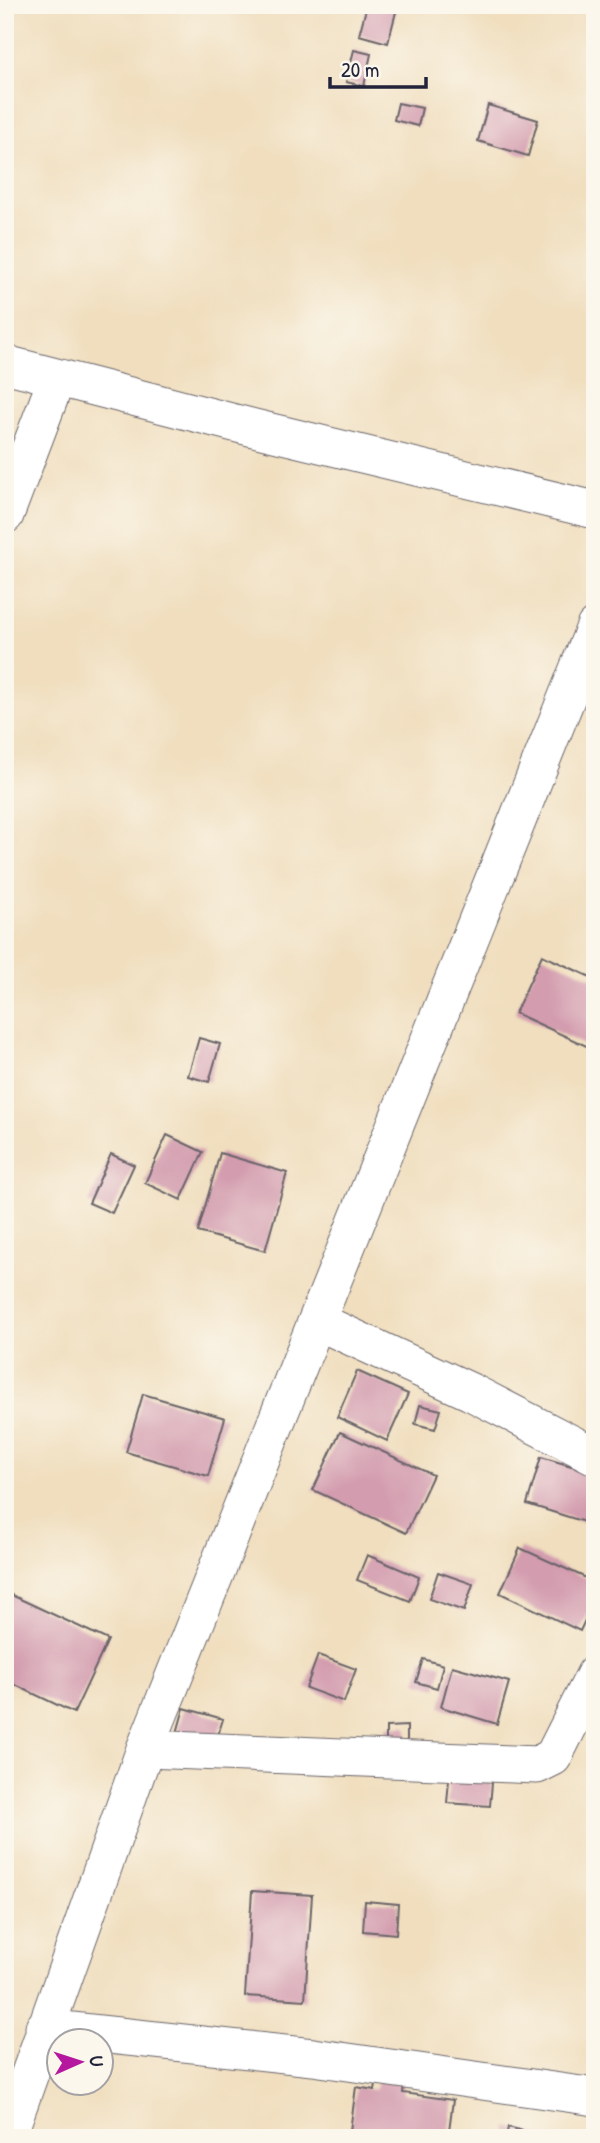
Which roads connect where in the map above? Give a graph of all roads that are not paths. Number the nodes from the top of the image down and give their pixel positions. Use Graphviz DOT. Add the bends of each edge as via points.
graph roads {
  1 [pos="5,364"];
  2 [pos="57,378"];
  3 [pos="595,510"];
  4 [pos="5,515"];
  5 [pos="595,626"];
  6 [pos="317,1321"];
  7 [pos="595,1457"];
  8 [pos="595,1674"];
  9 [pos="145,1749"];
  10 [pos="44,2028"];
  11 [pos="595,2097"];
  12 [pos="7,2138"];
  1 -- 2 [label="street"];
  2 -- 3 [label="street"];
  2 -- 4 [label="street"];
  5 -- 6 [label="street"];
  6 -- 7 [label="street" via="471,1392"];
  6 -- 9 [label="street"];
  8 -- 9 [label="street" via="553,1757 537,1765"];
  9 -- 10 [label="street"];
  10 -- 11 [label="street" via="326,2058"];
  10 -- 12 [label="street"];
}
